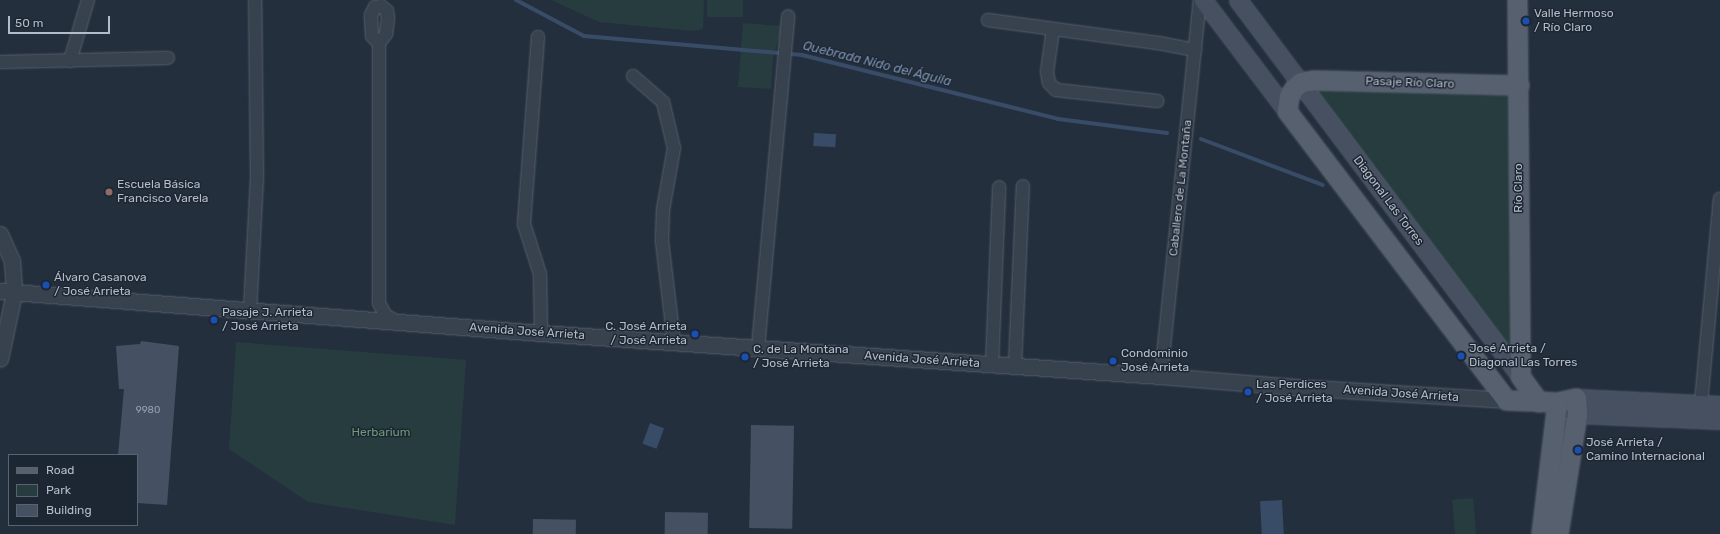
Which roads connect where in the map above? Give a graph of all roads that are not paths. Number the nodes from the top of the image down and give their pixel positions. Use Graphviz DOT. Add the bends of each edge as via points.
graph roads {
  1 [pos="88,0"];
  2 [pos="255,0"];
  3 [pos="1200,0"];
  4 [pos="1203,0"];
  5 [pos="1238,0"];
  6 [pos="1517,0"];
  7 [pos="788,16"];
  8 [pos="988,20"];
  9 [pos="1053,29"];
  10 [pos="538,37"];
  11 [pos="379,43"];
  12 [pos="1195,50"];
  13 [pos="168,58"];
  14 [pos="70,61"];
  15 [pos="0,62"];
  16 [pos="633,76"];
  17 [pos="1301,82"];
  18 [pos="1519,85"];
  19 [pos="1157,101"];
  20 [pos="1287,111"];
  21 [pos="1024,186"];
  22 [pos="999,187"];
  23 [pos="1720,199"];
  24 [pos="0,234"];
  25 [pos="7,292"];
  26 [pos="379,303"];
  27 [pos="250,311"];
  28 [pos="354,320"];
  29 [pos="399,323"];
  30 [pos="541,333"];
  31 [pos="674,342"];
  32 [pos="758,348"];
  33 [pos="0,359"];
  34 [pos="992,365"];
  35 [pos="1015,366"];
  36 [pos="1161,376"];
  37 [pos="1520,376"];
  38 [pos="1506,400"];
  39 [pos="1548,402"];
  40 [pos="1701,403"];
  41 [pos="1720,405"];
  42 [pos="1577,406"];
  43 [pos="1720,420"];
  44 [pos="1541,534"];
  45 [pos="1558,534"];
  1 -- 14 [label="street"];
  2 -- 27 [label="street" via="257,178"];
  3 -- 12 [label="street, Caballero de La Montaña"];
  4 -- 20 [label="main road"];
  5 -- 17 [label="main road, Diagonal Las Torres"];
  6 -- 18 [label="main road, Río Claro"];
  7 -- 32 [label="street"];
  8 -- 9 [label="street"];
  9 -- 12 [label="street"];
  9 -- 19 [label="street" via="1047,72 1049,83 1056,90"];
  10 -- 30 [label="street" via="524,224 540,274"];
  11 -- 26 [label="street"];
  12 -- 36 [label="street, Caballero de La Montaña"];
  13 -- 14 [label="street"];
  14 -- 15 [label="street"];
  16 -- 31 [label="street" via="664,102 674,148 663,210 662,241"];
  17 -- 18 [label="main road, Pasaje Río Claro" via="1314,80"];
  17 -- 20 [label="main road" via="1289,96"];
  17 -- 37 [label="main road, Diagonal Las Torres" via="1378,189"];
  18 -- 37 [label="main road, Río Claro"];
  20 -- 38 [label="main road"];
  21 -- 35 [label="street"];
  22 -- 34 [label="street"];
  23 -- 40 [label="street"];
  24 -- 25 [label="street" via="12,261"];
  25 -- 27 [label="street, Avenida José Arrieta"];
  25 -- 33 [label="street"];
  26 -- 28 [label="street" via="372,314"];
  26 -- 29 [label="street" via="385,315"];
  27 -- 28 [label="street, Avenida José Arrieta"];
  28 -- 29 [label="street, Avenida José Arrieta"];
  29 -- 30 [label="street, Avenida José Arrieta"];
  30 -- 31 [label="street, Avenida José Arrieta"];
  31 -- 32 [label="street, Avenida José Arrieta"];
  32 -- 34 [label="street, Avenida José Arrieta"];
  34 -- 35 [label="street, Avenida José Arrieta"];
  35 -- 36 [label="street, Avenida José Arrieta"];
  36 -- 38 [label="street, Avenida José Arrieta"];
  37 -- 39 [label="main road, Diagonal Las Torres"];
  38 -- 39 [label="main road, Avenida José Arrieta"];
  39 -- 42 [label="main road, Avenida José Arrieta"];
  39 -- 44 [label="main road"];
  40 -- 41 [label="main road, Avenida José Arrieta"];
  40 -- 42 [label="main road, Avenida José Arrieta"];
  42 -- 43 [label="main road, Avenida José Arrieta"];
  42 -- 45 [label="main road"];
}
